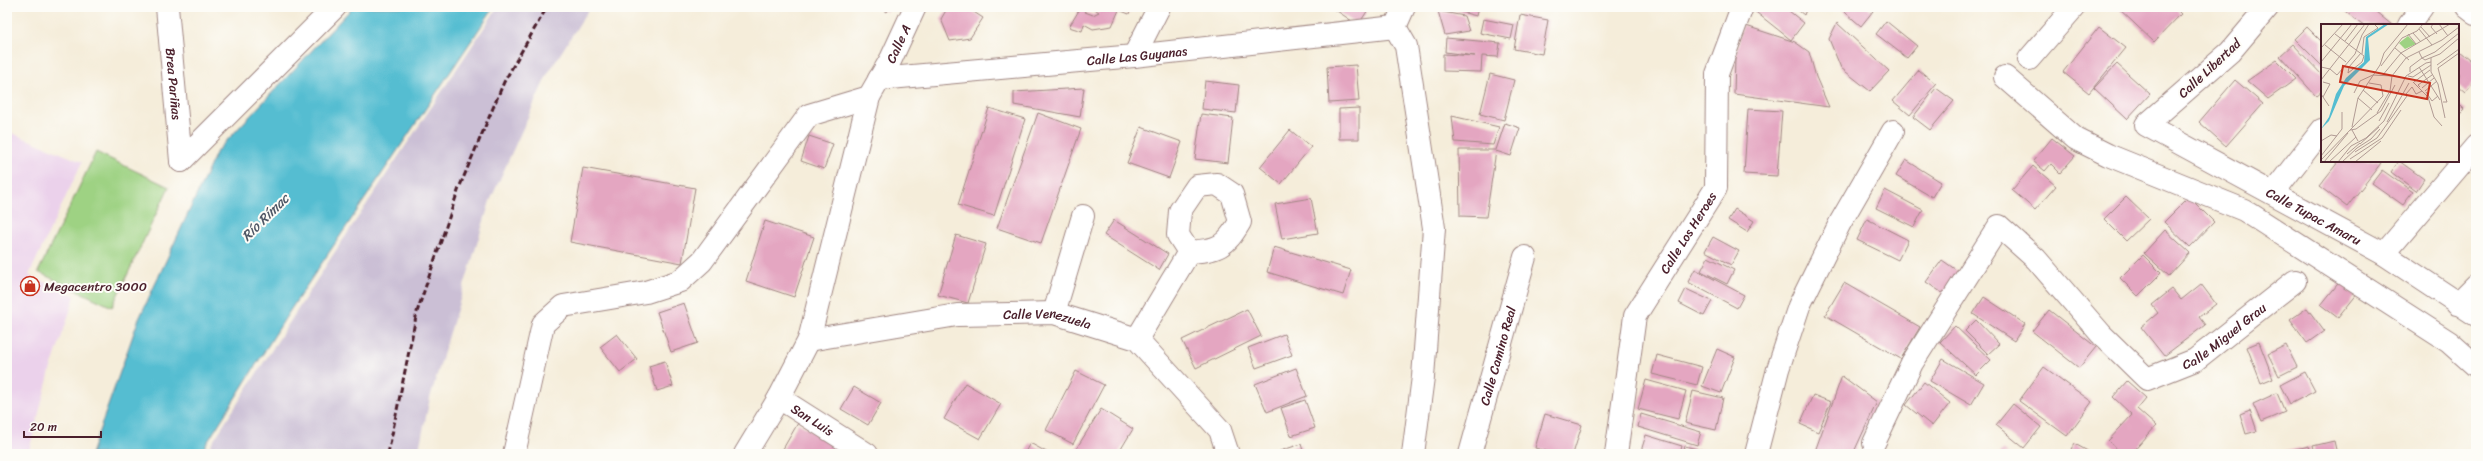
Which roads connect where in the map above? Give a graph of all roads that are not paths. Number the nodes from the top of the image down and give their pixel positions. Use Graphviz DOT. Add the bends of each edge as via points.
graph roads {
  1 [pos="167,7"];
  2 [pos="335,7"];
  3 [pos="915,7"];
  4 [pos="928,7"];
  5 [pos="1159,7"];
  6 [pos="1404,7"];
  7 [pos="1742,7"];
  8 [pos="2074,7"];
  9 [pos="2268,7"];
  10 [pos="2422,7"];
  11 [pos="2467,7"];
  12 [pos="2476,14"];
  13 [pos="2410,24"];
  14 [pos="1395,27"];
  15 [pos="1134,56"];
  16 [pos="890,59"];
  17 [pos="2029,59"];
  18 [pos="2005,77"];
  19 [pos="879,79"];
  20 [pos="868,98"];
  21 [pos="2146,125"];
  22 [pos="1893,131"];
  23 [pos="2321,131"];
  24 [pos="2476,146"];
  25 [pos="2273,194"];
  26 [pos="1083,216"];
  27 [pos="1189,252"];
  28 [pos="2384,254"];
  29 [pos="1525,257"];
  30 [pos="2294,281"];
  31 [pos="2476,285"];
  32 [pos="2457,304"];
  33 [pos="1054,313"];
  34 [pos="2476,315"];
  35 [pos="1137,339"];
  36 [pos="809,340"];
  37 [pos="2476,366"];
  38 [pos="780,398"];
  39 [pos="1874,443"];
  40 [pos="514,454"];
  41 [pos="745,454"];
  42 [pos="867,454"];
  43 [pos="1228,454"];
  44 [pos="1413,454"];
  45 [pos="1470,454"];
  46 [pos="1616,454"];
  47 [pos="1756,454"];
  1 -- 2 [label="street, Brea Pariñas" via="181,161"];
  3 -- 16 [label="street, Calle A"];
  4 -- 16 [label="street"];
  5 -- 15 [label="street"];
  6 -- 14 [label="street"];
  7 -- 46 [label="street, Calle Los Heroes" via="1717,74 1716,188 1635,316"];
  8 -- 17 [label="street"];
  9 -- 21 [label="street, Calle Libertad" via="2230,52"];
  10 -- 13 [label="street"];
  11 -- 12 [label="street"];
  14 -- 15 [label="street, Calle Las Guyanas"];
  14 -- 44 [label="street" via="1406,46 1434,228 1423,377"];
  15 -- 19 [label="street, Calle Las Guyanas"];
  16 -- 19 [label="street, Calle A"];
  18 -- 37 [label="street" via="2076,140 2244,210 2449,342"];
  19 -- 20 [label="street, Calle A"];
  20 -- 36 [label="street, Calle A"];
  20 -- 40 [label="street" via="809,115 702,261 680,280 646,292 563,306 543,324"];
  21 -- 25 [label="street, Calle Tupac Amaru"];
  22 -- 47 [label="street" via="1840,223 1799,306 1778,369"];
  23 -- 25 [label="street"];
  24 -- 28 [label="street"];
  25 -- 28 [label="street, Calle Tupac Amaru"];
  26 -- 33 [label="street"];
  27 -- 35 [label="street"];
  28 -- 32 [label="street, Calle Tupac Amaru"];
  29 -- 45 [label="street, Calle Camino Real"];
  30 -- 39 [label="street, Calle Miguel Grau" via="2195,360 2146,379 2101,334 2036,259 1999,226 1912,363"];
  31 -- 32 [label="street"];
  32 -- 34 [label="street, Calle Tupac Amaru"];
  33 -- 35 [label="street, Calle Venezuela"];
  33 -- 36 [label="street, Calle Venezuela" via="957,315"];
  35 -- 43 [label="street" via="1220,430"];
  36 -- 38 [label="street, Calle A"];
  38 -- 41 [label="street, Calle A"];
  38 -- 42 [label="street, San Luis"];
}
